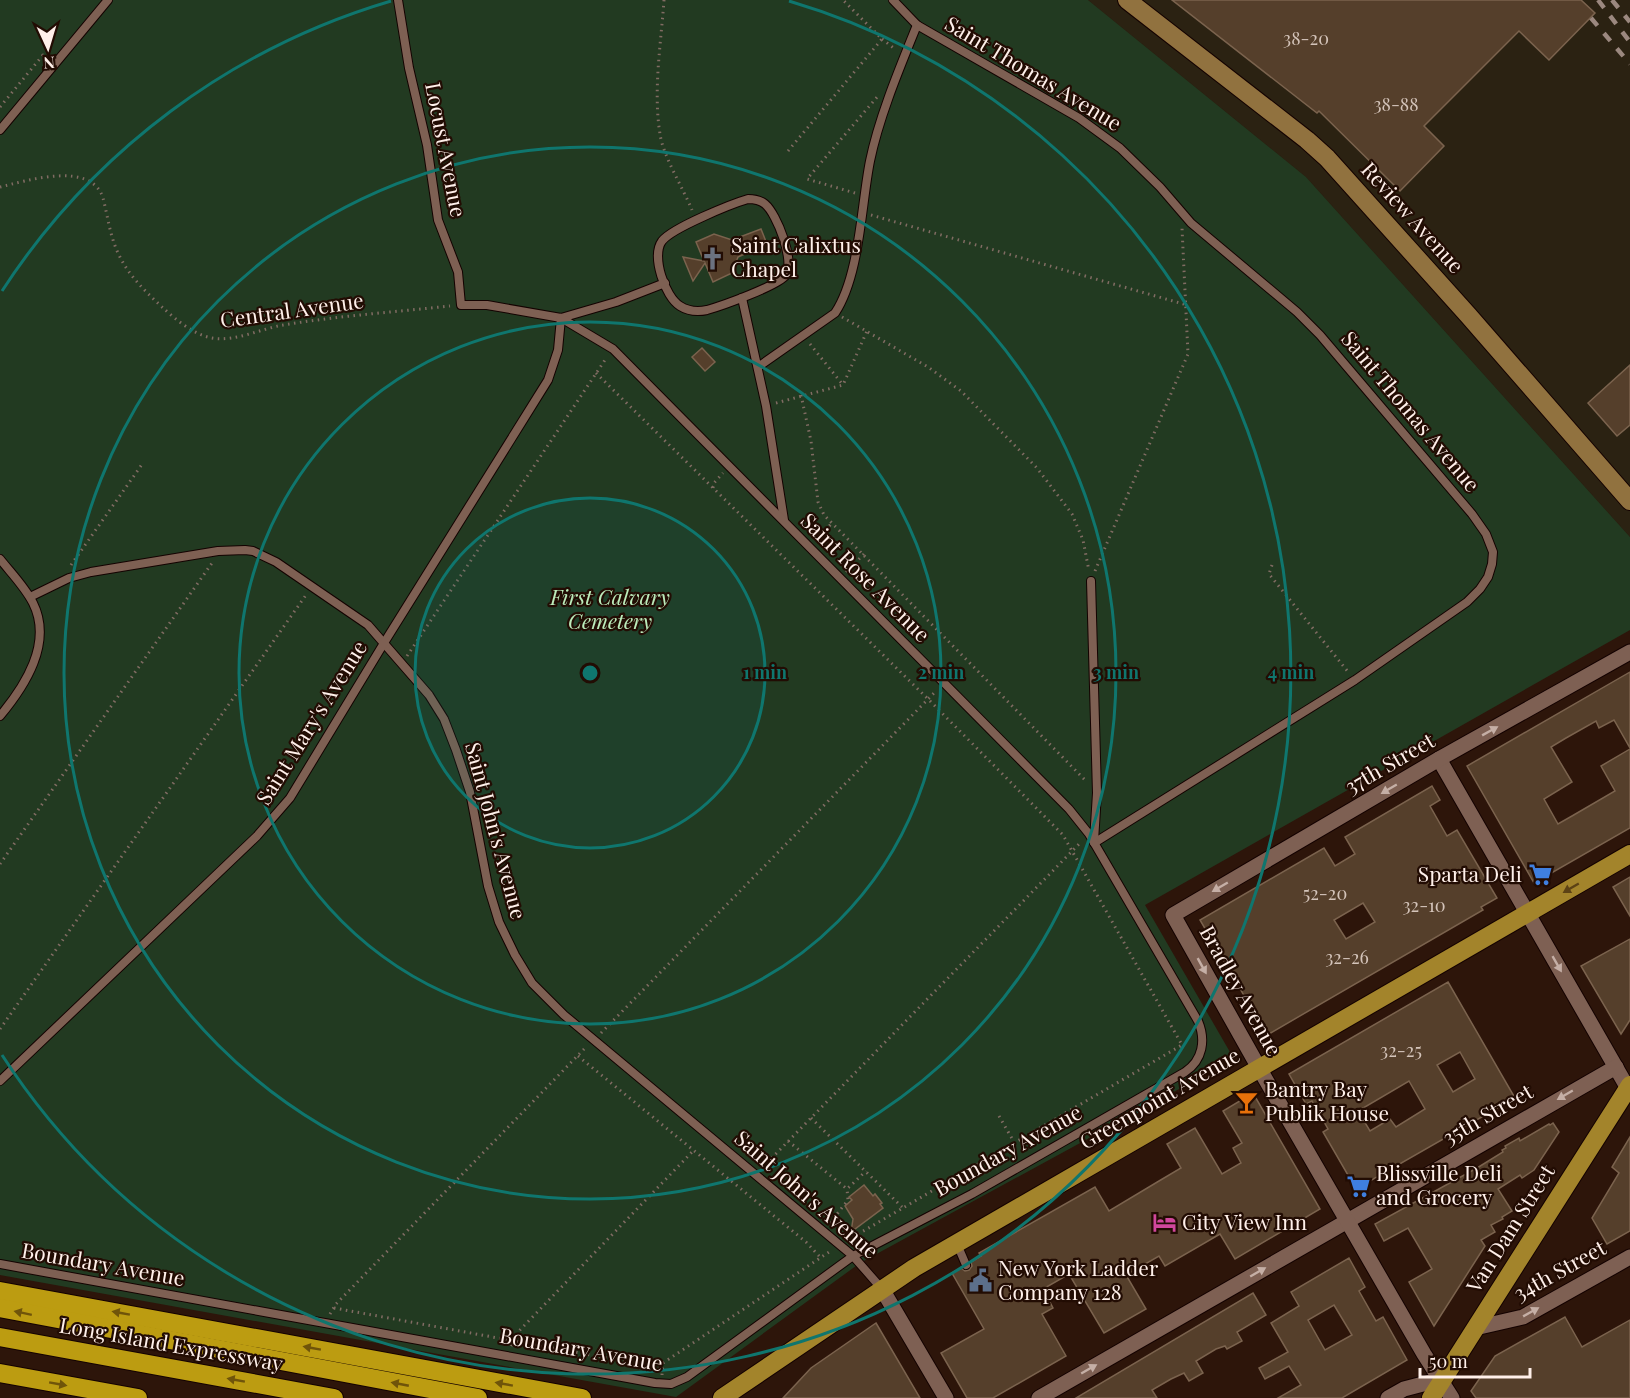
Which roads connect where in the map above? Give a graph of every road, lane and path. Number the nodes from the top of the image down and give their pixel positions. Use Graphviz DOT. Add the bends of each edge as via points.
graph roads {
  1 [pos="108,0"];
  2 [pos="398,0"];
  3 [pos="664,0"];
  4 [pos="843,0"];
  5 [pos="892,0"];
  6 [pos="1127,0"];
  7 [pos="917,25"];
  8 [pos="882,39"];
  9 [pos="905,57"];
  10 [pos="55,64"];
  11 [pos="888,105"];
  12 [pos="0,107"];
  13 [pos="0,130"];
  14 [pos="788,151"];
  15 [pos="0,187"];
  16 [pos="864,195"];
  17 [pos="862,213"];
  18 [pos="1181,213"];
  19 [pos="697,221"];
  20 [pos="665,283"];
  21 [pos="742,298"];
  22 [pos="461,305"];
  23 [pos="1186,305"];
  24 [pos="835,313"];
  25 [pos="561,318"];
  26 [pos="867,331"];
  27 [pos="802,335"];
  28 [pos="613,349"];
  29 [pos="758,367"];
  30 [pos="597,374"];
  31 [pos="843,384"];
  32 [pos="801,396"];
  33 [pos="766,406"];
  34 [pos="143,464"];
  35 [pos="729,466"];
  36 [pos="713,488"];
  37 [pos="1630,501"];
  38 [pos="784,521"];
  39 [pos="832,523"];
  40 [pos="810,546"];
  41 [pos="218,551"];
  42 [pos="864,554"];
  43 [pos="0,559"];
  44 [pos="1272,565"];
  45 [pos="840,577"];
  46 [pos="69,578"];
  47 [pos="1091,581"];
  48 [pos="312,586"];
  49 [pos="30,597"];
  50 [pos="384,643"];
  51 [pos="1630,652"];
  52 [pos="401,665"];
  53 [pos="1354,680"];
  54 [pos="928,699"];
  55 [pos="0,716"];
  56 [pos="1439,759"];
  57 [pos="1097,793"];
  58 [pos="1089,834"];
  59 [pos="1094,843"];
  60 [pos="1073,850"];
  61 [pos="1630,854"];
  62 [pos="0,864"];
  63 [pos="1528,913"];
  64 [pos="1173,915"];
  65 [pos="0,1029"];
  66 [pos="594,1040"];
  67 [pos="1202,1045"];
  68 [pos="579,1056"];
  69 [pos="1616,1067"];
  70 [pos="1259,1068"];
  71 [pos="0,1081"];
  72 [pos="1629,1088"];
  73 [pos="999,1116"];
  74 [pos="811,1118"];
  75 [pos="788,1141"];
  76 [pos="1014,1142"];
  77 [pos="694,1150"];
  78 [pos="866,1171"];
  79 [pos="756,1174"];
  80 [pos="847,1190"];
  81 [pos="902,1207"];
  82 [pos="1347,1220"];
  83 [pos="823,1231"];
  84 [pos="957,1244"];
  85 [pos="840,1245"];
  86 [pos="853,1256"];
  87 [pos="820,1257"];
  88 [pos="1630,1257"];
  89 [pos="0,1264"];
  90 [pos="966,1265"];
  91 [pos="882,1289"];
  92 [pos="0,1291"];
  93 [pos="0,1308"];
  94 [pos="333,1308"];
  95 [pos="326,1323"];
  96 [pos="1475,1328"];
  97 [pos="0,1337"];
  98 [pos="513,1339"];
  99 [pos="509,1356"];
  100 [pos="663,1368"];
  101 [pos="0,1373"];
  102 [pos="1442,1379"];
  103 [pos="662,1384"];
  104 [pos="138,1398"];
  105 [pos="334,1398"];
  106 [pos="478,1398"];
  107 [pos="582,1398"];
  108 [pos="722,1398"];
  109 [pos="946,1398"];
  110 [pos="1038,1398"];
  111 [pos="1388,1398"];
  112 [pos="1431,1398"];
  113 [pos="1452,1398"];
  1 -- 10 [label="lane"];
  2 -- 22 [label="lane, Locust Avenue" via="438,220 458,272"];
  3 -- 19 [label="path" via="658,90 660,135"];
  4 -- 8 [label="path"];
  5 -- 7 [label="lane, Saint Thomas Avenue"];
  6 -- 37 [label="main road, Review Avenue" via="1327,158"];
  7 -- 9 [label="lane"];
  7 -- 18 [label="lane, Saint Thomas Avenue" via="1094,128 1135,160"];
  8 -- 9 [label="path"];
  8 -- 14 [label="path"];
  9 -- 11 [label="lane"];
  10 -- 12 [label="path" via="43,55"];
  10 -- 13 [label="lane"];
  11 -- 16 [label="lane"];
  11 -- 16 [label="path" via="877,96 807,179"];
  15 -- 22 [label="path, Central Avenue" via="52,175 77,177 97,188 112,239 127,270 168,312 197,333 212,338 281,325"];
  16 -- 17 [label="lane"];
  17 -- 23 [label="path"];
  17 -- 24 [label="lane" via="849,283"];
  18 -- 23 [label="path"];
  18 -- 53 [label="lane, Saint Thomas Avenue" via="1320,335 1461,500 1490,544 1491,570 1475,595"];
  19 -- 20 [label="lane" via="667,236 658,247 658,266"];
  19 -- 21 [label="lane" via="748,199 764,203 771,212 787,249 789,268 778,282"];
  20 -- 21 [label="lane" via="676,303 695,311"];
  20 -- 25 [label="lane"];
  21 -- 29 [label="lane"];
  22 -- 25 [label="lane" via="487,305"];
  23 -- 47 [label="path" via="1188,354"];
  24 -- 26 [label="path"];
  24 -- 27 [label="lane"];
  25 -- 28 [label="lane, Saint Rose Avenue"];
  25 -- 50 [label="lane, Saint Mary's Avenue" via="558,350 548,380"];
  26 -- 31 [label="path"];
  26 -- 47 [label="path" via="961,391 1036,468 1078,526"];
  27 -- 29 [label="lane"];
  27 -- 31 [label="path"];
  28 -- 30 [label="path"];
  28 -- 35 [label="lane, Saint Rose Avenue"];
  29 -- 33 [label="lane"];
  30 -- 36 [label="path"];
  30 -- 52 [label="path"];
  31 -- 32 [label="path"];
  32 -- 33 [label="path"];
  32 -- 39 [label="path" via="818,502"];
  33 -- 38 [label="lane"];
  34 -- 46 [label="path" via="67,572"];
  35 -- 36 [label="path"];
  35 -- 38 [label="lane, Saint Rose Avenue"];
  36 -- 54 [label="path"];
  38 -- 40 [label="lane, Saint Rose Avenue"];
  39 -- 40 [label="path"];
  39 -- 42 [label="path"];
  40 -- 45 [label="lane, Saint Rose Avenue"];
  41 -- 46 [label="lane, Saint John's Avenue"];
  41 -- 48 [label="lane, Saint John's Avenue" via="261,554"];
  41 -- 62 [label="path"];
  42 -- 45 [label="path"];
  42 -- 57 [label="path"];
  43 -- 49 [label="lane"];
  44 -- 53 [label="path" via="1269,574"];
  45 -- 58 [label="lane, Saint Rose Avenue" via="1070,809"];
  46 -- 49 [label="lane, Saint John's Avenue"];
  47 -- 57 [label="lane"];
  48 -- 50 [label="lane, Saint John's Avenue" via="368,625"];
  48 -- 65 [label="path"];
  49 -- 55 [label="lane" via="40,624 39,646 22,687"];
  50 -- 52 [label="lane, Saint John's Avenue"];
  50 -- 71 [label="lane, Saint Mary's Avenue" via="279,812"];
  56 -- 51 [label="street, 37th Street, one-way"];
  52 -- 66 [label="lane, Saint John's Avenue" via="429,695 450,733 470,792 491,895 511,947 543,996"];
  53 -- 59 [label="lane, Saint Thomas Avenue"];
  54 -- 60 [label="path" via="1063,835"];
  54 -- 66 [label="path"];
  56 -- 63 [label="street"];
  56 -- 64 [label="street, 37th Street, one-way"];
  57 -- 59 [label="lane"];
  58 -- 59 [label="lane, Saint Rose Avenue"];
  58 -- 60 [label="path"];
  59 -- 67 [label="lane, Saint Rose Avenue" via="1198,1022"];
  60 -- 74 [label="path"];
  60 -- 76 [label="path" via="1182,1045"];
  61 -- 63 [label="main road, Greenpoint Avenue, one-way"];
  63 -- 69 [label="street, one-way"];
  63 -- 70 [label="main road, Greenpoint Avenue"];
  64 -- 70 [label="street, Bradley Avenue, one-way"];
  66 -- 68 [label="path"];
  66 -- 79 [label="lane, Saint John's Avenue"];
  67 -- 86 [label="lane, Boundary Avenue" via="1197,1060 1185,1072 972,1194"];
  68 -- 77 [label="path"];
  68 -- 94 [label="path"];
  69 -- 72 [label="street"];
  69 -- 82 [label="street, 35th Street, one-way"];
  70 -- 82 [label="street, Bradley Avenue"];
  70 -- 84 [label="main road, Greenpoint Avenue"];
  72 -- 96 [label="main road, Van Dam Street"];
  73 -- 76 [label="path"];
  74 -- 75 [label="path"];
  74 -- 78 [label="path"];
  75 -- 79 [label="path"];
  75 -- 80 [label="path"];
  76 -- 81 [label="path"];
  77 -- 87 [label="path"];
  77 -- 98 [label="path"];
  78 -- 80 [label="path"];
  78 -- 81 [label="path"];
  79 -- 83 [label="lane, Saint John's Avenue"];
  80 -- 83 [label="path" via="848,1200"];
  81 -- 85 [label="path"];
  82 -- 102 [label="street, Bradley Avenue"];
  110 -- 82 [label="street, 35th Street, one-way"];
  83 -- 85 [label="lane, Saint John's Avenue"];
  84 -- 90 [label="lane"];
  84 -- 91 [label="main road, Greenpoint Avenue"];
  85 -- 86 [label="lane, Saint John's Avenue"];
  85 -- 87 [label="path"];
  86 -- 91 [label="lane, Saint John's Avenue"];
  86 -- 103 [label="lane, Boundary Avenue" via="687,1377"];
  87 -- 100 [label="path" via="663,1363"];
  96 -- 88 [label="street, 34th Street, one-way" via="1522,1317"];
  89 -- 95 [label="lane, Boundary Avenue"];
  91 -- 108 [label="main road, Greenpoint Avenue"];
  91 -- 109 [label="street"];
  107 -- 92 [label="highway, one-way"];
  106 -- 93 [label="highway, one-way"];
  94 -- 95 [label="path"];
  94 -- 98 [label="path"];
  95 -- 99 [label="lane, Boundary Avenue"];
  96 -- 102 [label="main road, Van Dam Street"];
  105 -- 97 [label="highway, Long Island Expressway, one-way"];
  98 -- 99 [label="path"];
  98 -- 100 [label="path"];
  99 -- 103 [label="lane, Boundary Avenue"];
  100 -- 103 [label="path"];
  101 -- 104 [label="highway, one-way"];
  102 -- 111 [label="street" via="1404,1389"];
  102 -- 112 [label="main road, Van Dam Street"];
  102 -- 113 [label="street, Bradley Avenue"];
}
